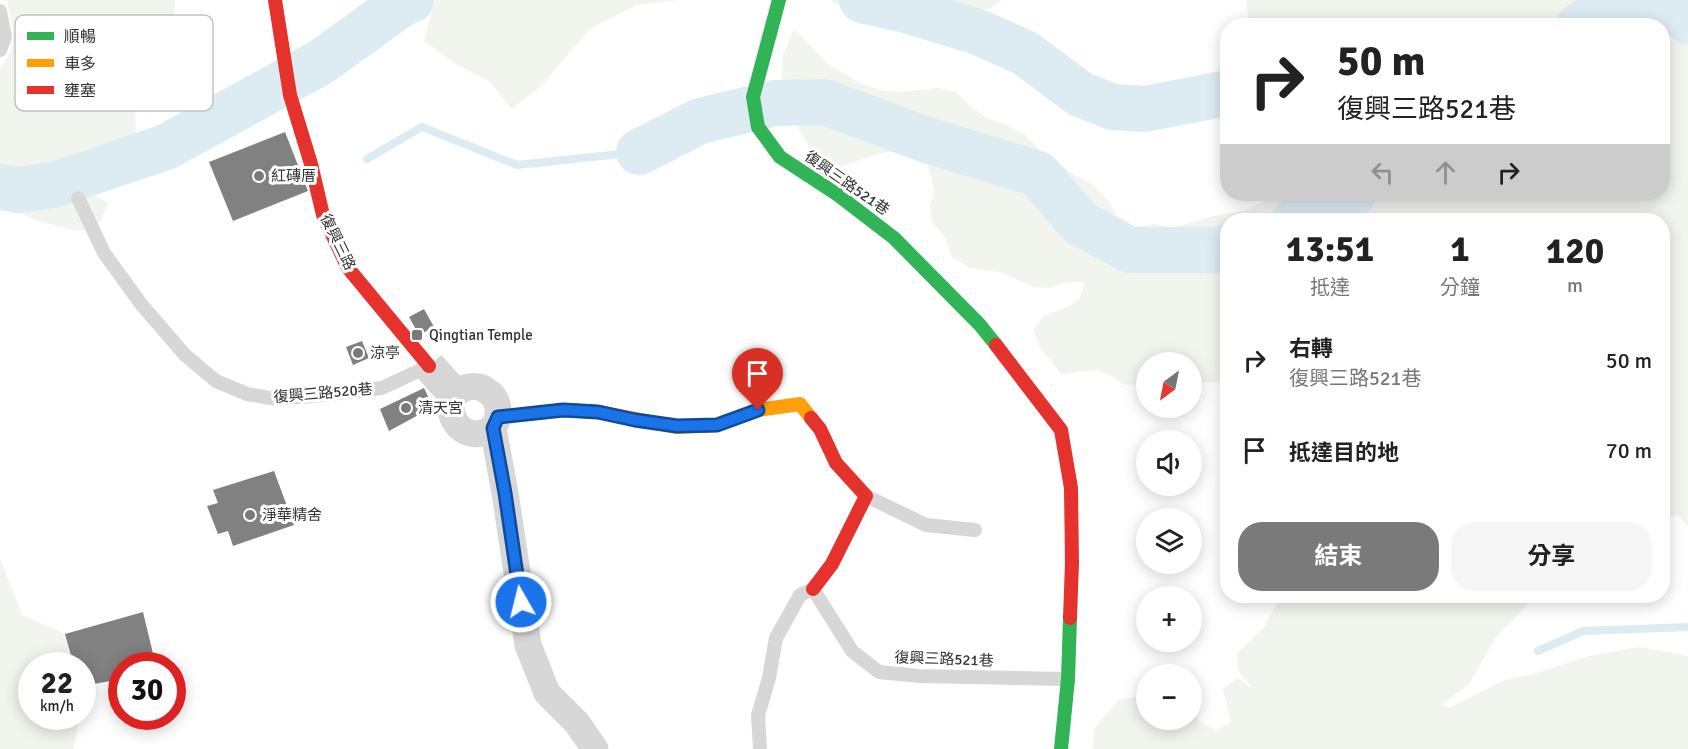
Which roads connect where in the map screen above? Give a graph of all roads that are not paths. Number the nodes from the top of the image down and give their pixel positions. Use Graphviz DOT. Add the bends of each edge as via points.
graph roads {
  1 [pos="275,0"];
  2 [pos="779,0"];
  3 [pos="0,11"];
  4 [pos="0,50"];
  5 [pos="78,198"];
  6 [pos="429,366"];
  7 [pos="496,423"];
  8 [pos="866,496"];
  9 [pos="975,530"];
  10 [pos="813,589"];
  11 [pos="1068,679"];
  12 [pos="595,749"];
  13 [pos="760,749"];
  14 [pos="1061,749"];
  1 -- 6 [label="street, 復興三路" via="290,95 323,215 348,268"];
  2 -- 11 [label="street, 復興三路521巷" via="753,97 758,127 780,157 894,238 980,325 1061,430 1071,488"];
  3 -- 4 [label="lane" via="5,37"];
  5 -- 6 [label="lane, 復興三路520巷" via="104,253 141,304 185,355 216,381 247,394 303,397 382,388"];
  7 -- 8 [label="street" via="563,410 677,426 717,425 758,410 800,404 820,429 836,463"];
  7 -- 12 [label="street" via="528,645 547,693 577,723"];
  8 -- 9 [label="lane" via="926,525"];
  8 -- 10 [label="street" via="832,564"];
  10 -- 11 [label="lane, 復興三路521巷" via="852,651 879,672"];
  10 -- 13 [label="lane" via="800,595 776,638 758,715"];
  11 -- 14 [label="street, 復興三路521巷"];
}
